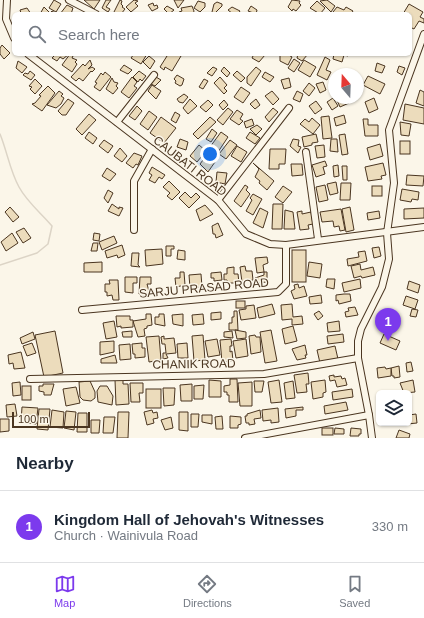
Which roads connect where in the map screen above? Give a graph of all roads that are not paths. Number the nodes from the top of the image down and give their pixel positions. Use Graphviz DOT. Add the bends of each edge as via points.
graph roads {
  1 [pos="7,0"];
  2 [pos="69,0"];
  3 [pos="92,12"];
  4 [pos="12,33"];
  5 [pos="424,34"];
  6 [pos="31,56"];
  7 [pos="154,75"];
  8 [pos="289,108"];
  9 [pos="117,122"];
  10 [pos="152,149"];
  11 [pos="306,152"];
  12 [pos="218,200"];
  13 [pos="424,227"];
  14 [pos="134,230"];
  15 [pos="387,233"];
  16 [pos="318,239"];
  17 [pos="286,245"];
  18 [pos="82,310"];
  19 [pos="358,358"];
  20 [pos="30,379"];
  21 [pos="370,415"];
  22 [pos="245,438"];
  23 [pos="372,438"];
  1 -- 4 [label="street" via="6,19"];
  2 -- 3 [label="street"];
  5 -- 15 [label="street" via="389,130 394,183"];
  6 -- 9 [label="street, CAUBATI ROAD"];
  7 -- 9 [label="street"];
  8 -- 12 [label="street"];
  9 -- 10 [label="street, CAUBATI ROAD"];
  10 -- 12 [label="street, CAUBATI ROAD"];
  10 -- 14 [label="street" via="134,181"];
  11 -- 16 [label="street"];
  12 -- 17 [label="street, CAUBATI ROAD" via="246,234 270,244"];
  13 -- 15 [label="street, CAUBATI ROAD"];
  15 -- 16 [label="street, CAUBATI ROAD"];
  15 -- 19 [label="street" via="388,259 382,287 361,329"];
  16 -- 17 [label="street, CAUBATI ROAD"];
  17 -- 18 [label="street, SARJU PRASAD ROAD" via="286,284 278,292"];
  19 -- 20 [label="street, CHANIK ROAD" via="264,374"];
  19 -- 21 [label="street"];
  21 -- 22 [label="street"];
  21 -- 23 [label="street"];
}
